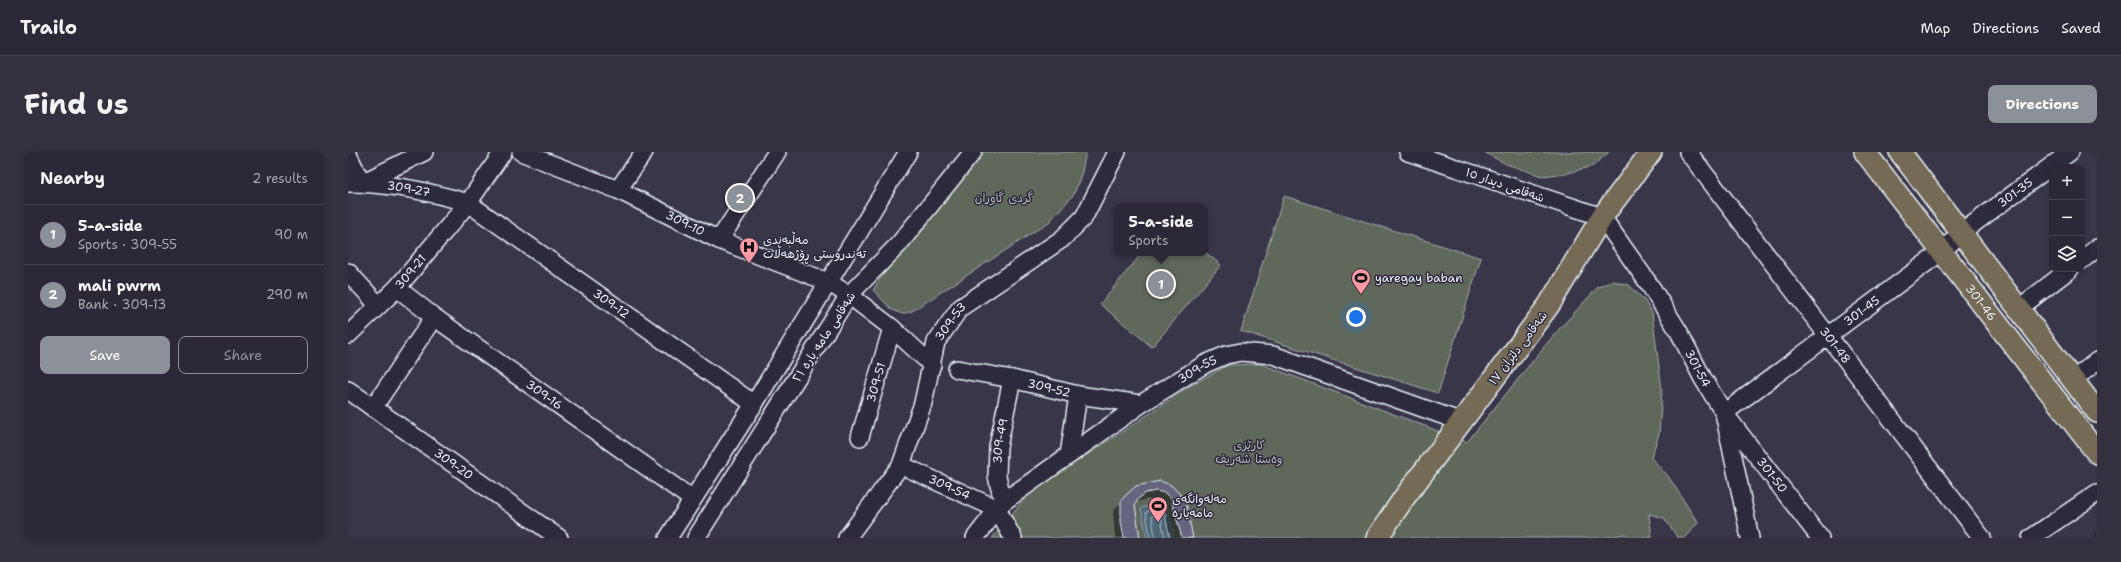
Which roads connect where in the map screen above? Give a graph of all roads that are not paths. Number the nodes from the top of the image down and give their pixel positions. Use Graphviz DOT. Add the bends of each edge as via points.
graph roads {
  1 [pos="424,152"];
  2 [pos="503,152"];
  3 [pos="521,152"];
  4 [pos="644,152"];
  5 [pos="777,152"];
  6 [pos="908,152"];
  7 [pos="973,152"];
  8 [pos="1117,152"];
  9 [pos="1408,152"];
  10 [pos="1651,152"];
  11 [pos="1688,152"];
  12 [pos="1864,152"];
  13 [pos="1900,152"];
  14 [pos="2062,154"];
  15 [pos="348,155"];
  16 [pos="355,183"];
  17 [pos="618,190"];
  18 [pos="468,203"];
  19 [pos="1602,217"];
  20 [pos="1961,233"];
  21 [pos="719,240"];
  22 [pos="2097,248"];
  23 [pos="1941,252"];
  24 [pos="2085,258"];
  25 [pos="348,272"];
  26 [pos="2066,272"];
  27 [pos="828,282"];
  28 [pos="397,288"];
  29 [pos="849,295"];
  30 [pos="378,305"];
  31 [pos="2018,309"];
  32 [pos="434,317"];
  33 [pos="892,328"];
  34 [pos="348,335"];
  35 [pos="1828,335"];
  36 [pos="2097,361"];
  37 [pos="932,365"];
  38 [pos="957,369"];
  39 [pos="1012,379"];
  40 [pos="2073,380"];
  41 [pos="348,390"];
  42 [pos="1078,395"];
  43 [pos="754,404"];
  44 [pos="1141,404"];
  45 [pos="373,408"];
  46 [pos="2097,412"];
  47 [pos="1724,413"];
  48 [pos="1462,422"];
  49 [pos="860,437"];
  50 [pos="2097,453"];
  51 [pos="1069,455"];
  52 [pos="901,465"];
  53 [pos="2097,493"];
  54 [pos="692,499"];
  55 [pos="1000,505"];
  56 [pos="558,538"];
  57 [pos="668,538"];
  58 [pos="696,538"];
  59 [pos="847,538"];
  60 [pos="975,538"];
  61 [pos="1013,538"];
  62 [pos="1377,538"];
  63 [pos="1750,538"];
  64 [pos="1820,538"];
  65 [pos="1982,538"];
  66 [pos="2031,538"];
  1 -- 16 [label="street"];
  2 -- 18 [label="street, 309-21"];
  3 -- 17 [label="street, 309-10"];
  4 -- 17 [label="street"];
  5 -- 21 [label="street"];
  6 -- 27 [label="street, شەقامی مامە یارە ٢١"];
  7 -- 29 [label="street, شەقامی مامە یارە ٢١" via="899,244"];
  8 -- 37 [label="street, 309-53" via="1084,217 1062,239 960,308 936,342"];
  9 -- 19 [label="street, شەقامی دیدار ١٥"];
  10 -- 19 [label="main road, شەقامی دلێران ١٧"];
  11 -- 35 [label="street, 301-48"];
  12 -- 23 [label="main road, 301-46"];
  13 -- 20 [label="main road"];
  14 -- 20 [label="street, 301-35"];
  15 -- 16 [label="street"];
  16 -- 18 [label="street, 309-27" via="375,183 429,192"];
  17 -- 21 [label="street, 309-10"];
  18 -- 28 [label="street, 309-21"];
  18 -- 43 [label="street, 309-12"];
  19 -- 47 [label="street, 301-54" via="1659,300"];
  19 -- 48 [label="main road, شەقامی دلێران ١٧" via="1549,305"];
  20 -- 23 [label="street, 301-35"];
  20 -- 31 [label="main road"];
  21 -- 27 [label="street, 309-10"];
  22 -- 24 [label="street"];
  23 -- 35 [label="street, 301-45"];
  23 -- 50 [label="main road, 301-46"];
  25 -- 30 [label="street"];
  26 -- 31 [label="street"];
  27 -- 29 [label="street, 309-10"];
  27 -- 43 [label="street, شەقامی مامە یارە ٢١"];
  28 -- 30 [label="street, 309-21"];
  28 -- 32 [label="street, 309-16"];
  29 -- 33 [label="street"];
  29 -- 58 [label="street, شەقامی مامە یارە ٢١"];
  30 -- 34 [label="street, 309-21"];
  31 -- 40 [label="main road"];
  32 -- 45 [label="street"];
  32 -- 54 [label="street, 309-16"];
  33 -- 37 [label="street"];
  33 -- 49 [label="street, 309-51"];
  35 -- 47 [label="street, 301-45"];
  35 -- 65 [label="street, 301-48"];
  36 -- 40 [label="street"];
  37 -- 52 [label="street, 309-53" via="923,403"];
  38 -- 39 [label="street, 309-52"];
  39 -- 42 [label="street, 309-52"];
  39 -- 55 [label="street, 309-49" via="998,447"];
  40 -- 46 [label="main road"];
  41 -- 45 [label="street, 309-20"];
  42 -- 44 [label="street, 309-52"];
  42 -- 51 [label="street"];
  43 -- 54 [label="street, شەقامی مامە یارە ٢١"];
  44 -- 48 [label="street, 309-55" via="1205,364 1226,355 1256,352 1273,355"];
  44 -- 51 [label="street, 309-55"];
  45 -- 56 [label="street, 309-20"];
  47 -- 63 [label="street, 301-54"];
  47 -- 64 [label="street, 301-50"];
  48 -- 62 [label="main road, شەقامی دلێران ١٧"];
  51 -- 55 [label="street, 309-55"];
  52 -- 55 [label="street, 309-54"];
  52 -- 59 [label="street, 309-53"];
  53 -- 66 [label="street"];
  54 -- 57 [label="street, شەقامی مامە یارە ٢١"];
  55 -- 60 [label="street, 309-55"];
  55 -- 61 [label="street, 309-49"];
}
